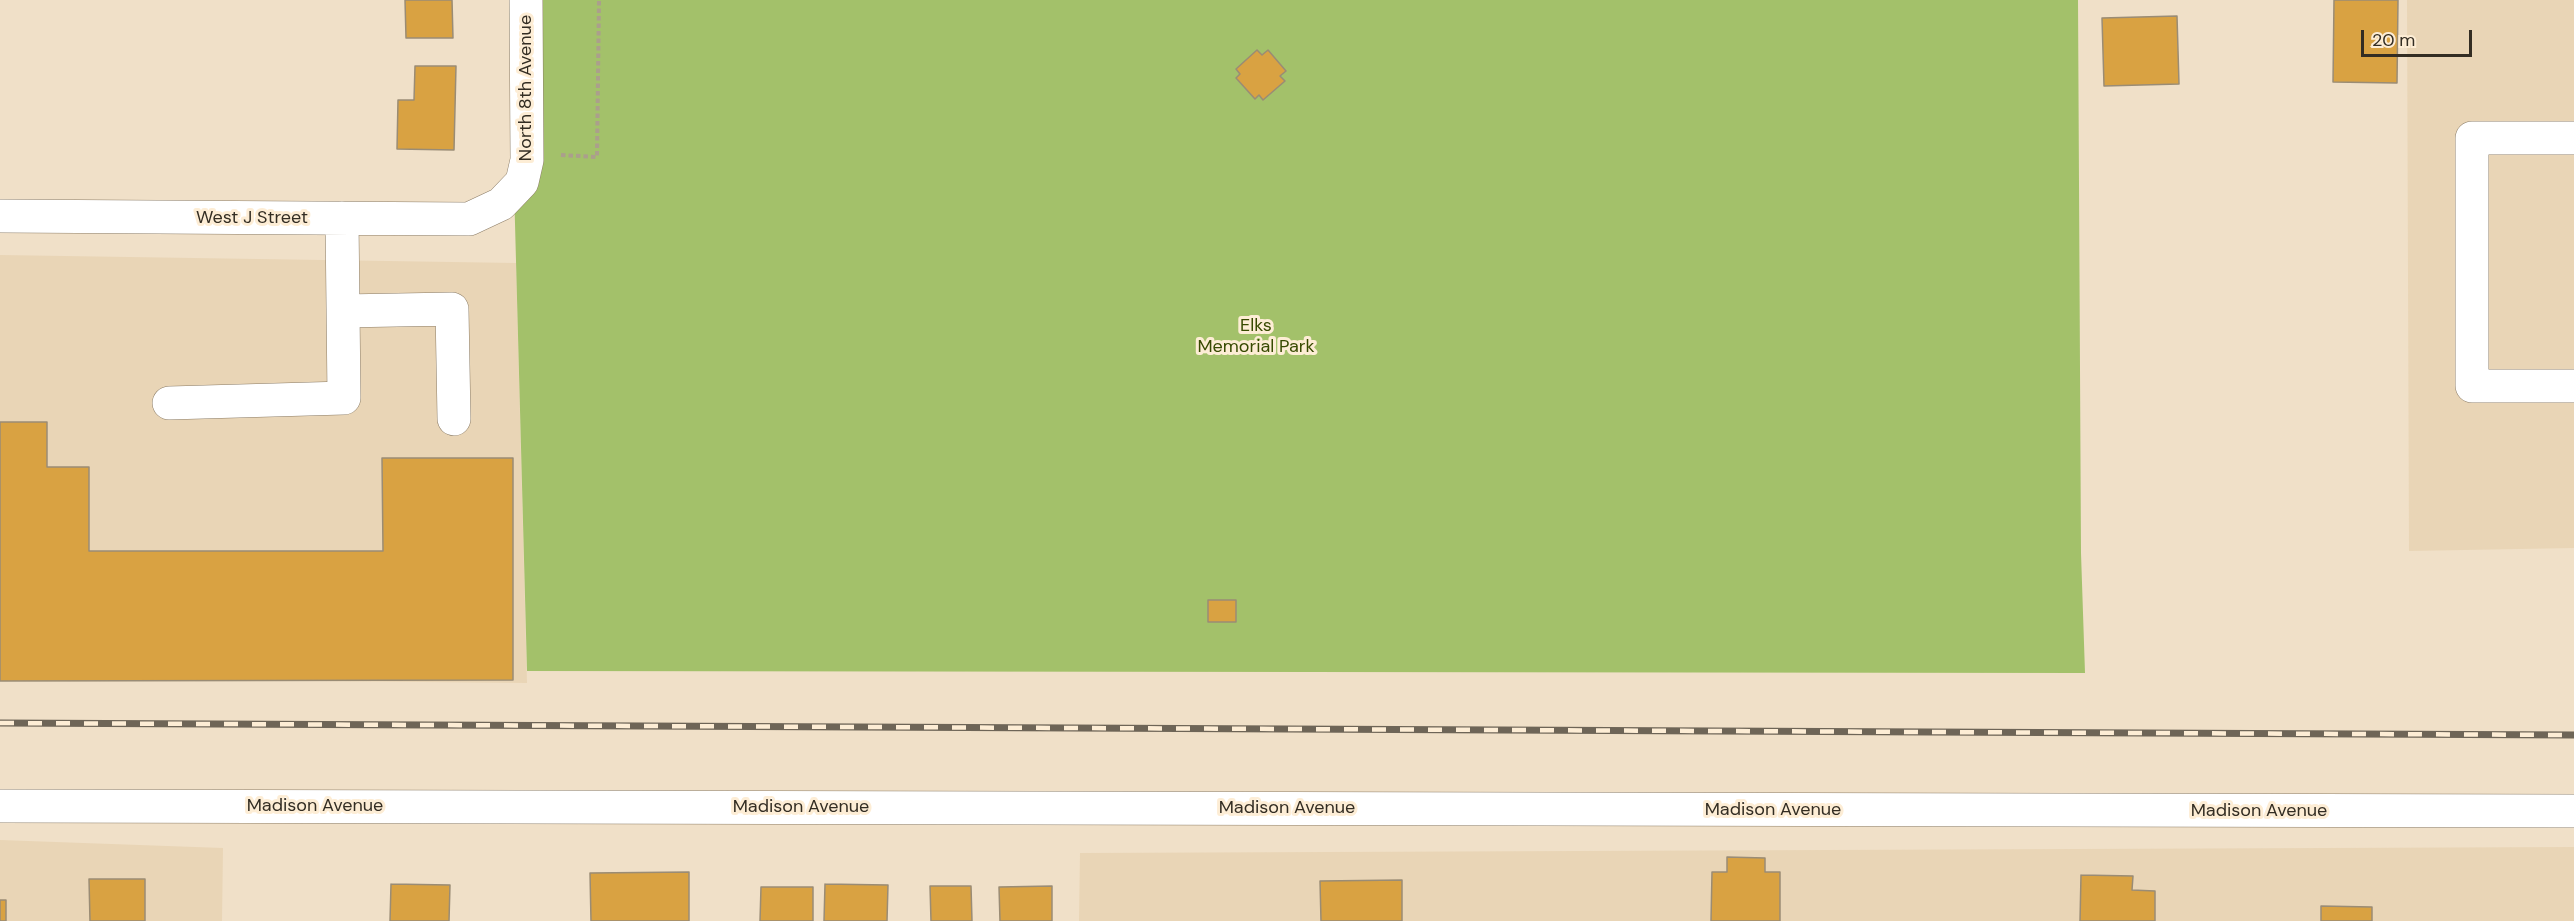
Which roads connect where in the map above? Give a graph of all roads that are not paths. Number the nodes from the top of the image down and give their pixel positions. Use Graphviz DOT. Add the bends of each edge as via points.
graph roads {
  1 [pos="526,0"];
  2 [pos="2574,138"];
  3 [pos="501,204"];
  4 [pos="0,216"];
  5 [pos="342,218"];
  6 [pos="343,311"];
  7 [pos="2574,386"];
  8 [pos="169,403"];
  9 [pos="454,419"];
  10 [pos="0,806"];
  11 [pos="2574,811"];
  1 -- 3 [label="street, North 8th Avenue" via="527,153 522,182"];
  2 -- 7 [label="street" via="2472,138 2472,386"];
  3 -- 5 [label="street, West J Street" via="469,219"];
  4 -- 5 [label="street, West J Street"];
  5 -- 6 [label="street"];
  6 -- 8 [label="street" via="345,398"];
  6 -- 9 [label="street" via="452,309"];
  10 -- 11 [label="street, Madison Avenue"];
}
